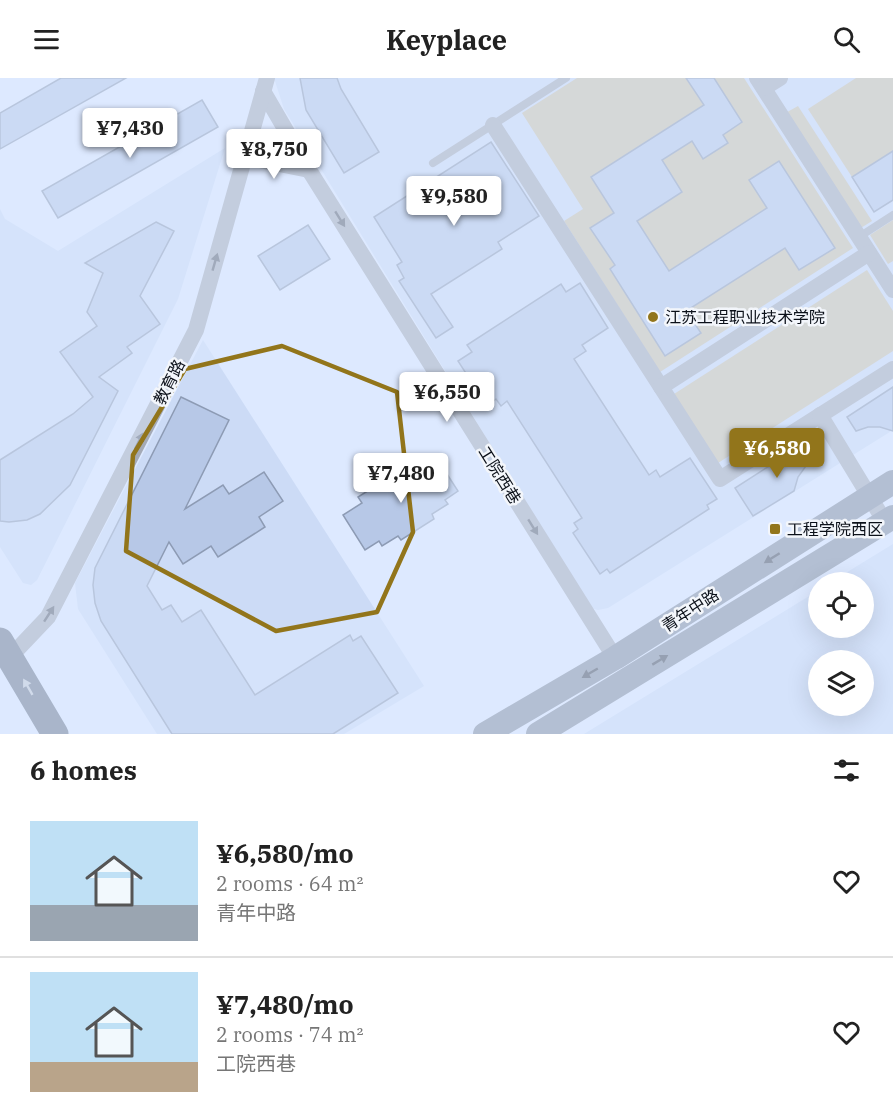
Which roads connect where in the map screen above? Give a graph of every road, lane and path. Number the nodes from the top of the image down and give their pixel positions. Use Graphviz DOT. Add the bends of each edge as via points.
graph roads {
  1 [pos="566,78"];
  2 [pos="780,78"];
  3 [pos="760,83"];
  4 [pos="265,85"];
  5 [pos="493,125"];
  6 [pos="245,157"];
  7 [pos="433,163"];
  8 [pos="309,170"];
  9 [pos="893,215"];
  10 [pos="859,237"];
  11 [pos="869,253"];
  12 [pos="893,290"];
  13 [pos="893,369"];
  14 [pos="661,387"];
  15 [pos="820,415"];
  16 [pos="893,482"];
  17 [pos="870,496"];
  18 [pos="889,519"];
  19 [pos="5,649"];
  20 [pos="615,658"];
  21 [pos="55,734"];
  22 [pos="485,734"];
  23 [pos="538,734"];
  1 -- 5 [label="lane"];
  2 -- 3 [label="street"];
  3 -- 10 [label="street"];
  4 -- 6 [label="street, 教育路"];
  4 -- 8 [label="street, 工院西巷"];
  5 -- 7 [label="lane"];
  5 -- 14 [label="street"];
  6 -- 8 [label="street"];
  19 -- 6 [label="street, 教育路, one-way" via="48,617 196,330"];
  8 -- 20 [label="street, 工院西巷, one-way"];
  9 -- 10 [label="lane"];
  10 -- 11 [label="street"];
  11 -- 12 [label="street"];
  11 -- 14 [label="street"];
  13 -- 15 [label="street"];
  14 -- 15 [label="street" via="720,479"];
  15 -- 17 [label="street"];
  16 -- 17 [label="main road, 青年中路"];
  17 -- 18 [label="street"];
  17 -- 20 [label="main road, 青年中路, one-way"];
  23 -- 18 [label="main road, 青年中路, one-way"];
  21 -- 19 [label="main road, one-way"];
  20 -- 22 [label="main road, 青年中路, one-way"];
}
